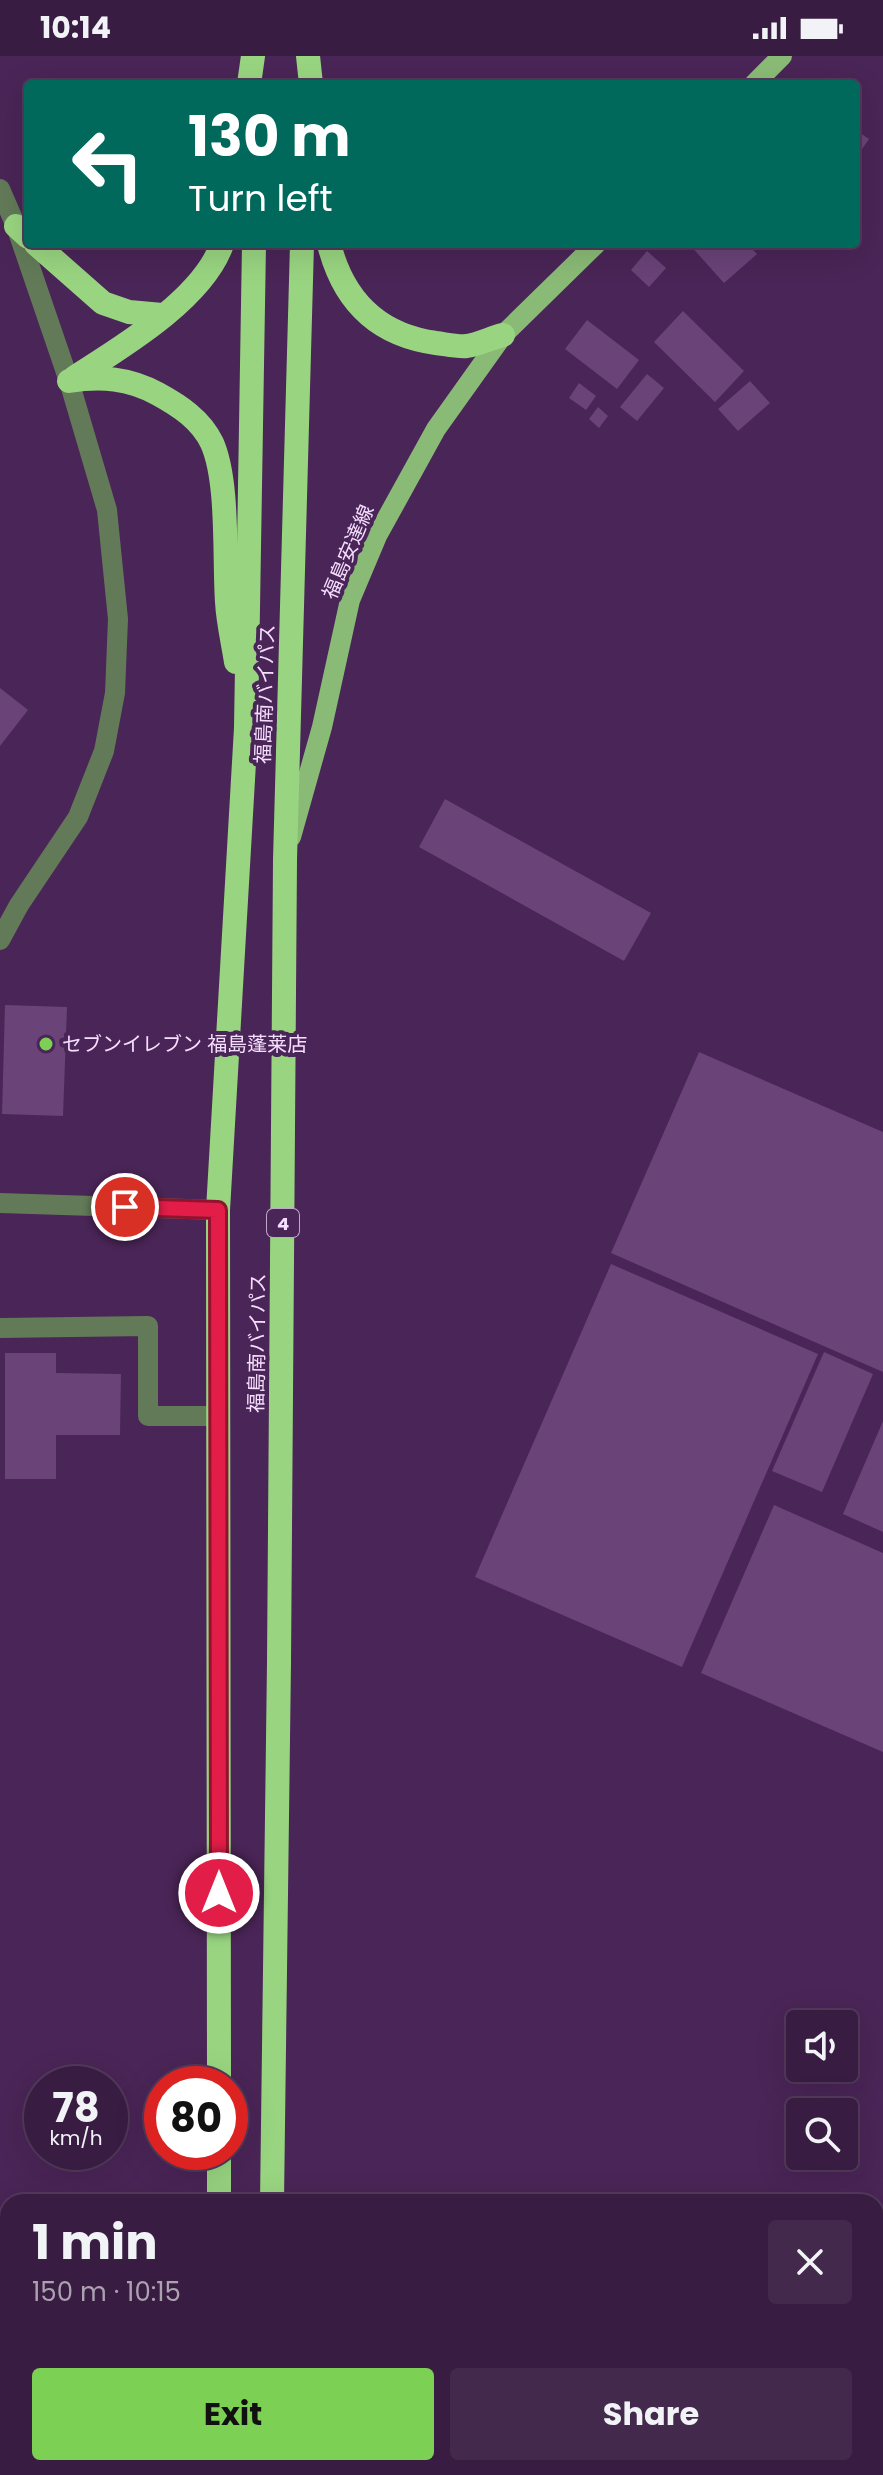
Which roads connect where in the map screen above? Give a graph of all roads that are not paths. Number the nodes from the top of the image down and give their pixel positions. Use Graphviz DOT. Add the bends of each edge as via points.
graph roads {
  1 [pos="255,56"];
  2 [pos="308,56"];
  3 [pos="782,56"];
  4 [pos="250,80"];
  5 [pos="257,80"];
  6 [pos="309,80"];
  7 [pos="758,80"];
  8 [pos="0,189"];
  9 [pos="22,231"];
  10 [pos="27,248"];
  11 [pos="41,248"];
  12 [pos="220,248"];
  13 [pos="254,248"];
  14 [pos="302,248"];
  15 [pos="330,248"];
  16 [pos="592,248"];
  17 [pos="162,315"];
  18 [pos="503,335"];
  19 [pos="69,381"];
  20 [pos="246,728"];
  21 [pos="285,860"];
  22 [pos="0,940"];
  23 [pos="0,1203"];
  24 [pos="218,1210"];
  25 [pos="0,1328"];
  26 [pos="218,1416"];
  27 [pos="219,2066"];
  28 [pos="219,2170"];
  29 [pos="219,2194"];
  30 [pos="272,2194"];
  1 -- 4 [label="highway"];
  1 -- 5 [label="highway"];
  2 -- 6 [label="highway"];
  3 -- 7 [label="main road"];
  8 -- 9 [label="street"];
  10 -- 19 [label="street"];
  11 -- 17 [label="highway" via="103,303"];
  12 -- 17 [label="highway" via="208,273"];
  13 -- 20 [label="highway, 福島南バイパス"];
  14 -- 21 [label="highway, 福島南バイパス / 4"];
  15 -- 18 [label="highway" via="342,282 362,311 391,331 464,346"];
  16 -- 18 [label="main road, 福島安達線"];
  17 -- 19 [label="highway"];
  18 -- 21 [label="main road, 福島安達線" via="436,429 377,536 350,600"];
  19 -- 20 [label="highway" via="117,379 150,390 195,419 211,442 219,465 227,605"];
  19 -- 22 [label="street" via="107,510 118,619 115,693 104,751 78,817"];
  20 -- 24 [label="highway, 福島南バイパス"];
  21 -- 30 [label="highway, 福島南バイパス / 4"];
  23 -- 24 [label="street"];
  24 -- 26 [label="highway, 福島南バイパス"];
  25 -- 26 [label="street" via="148,1326 148,1416"];
  26 -- 27 [label="highway, 福島南バイパス"];
  28 -- 29 [label="highway"];
}
